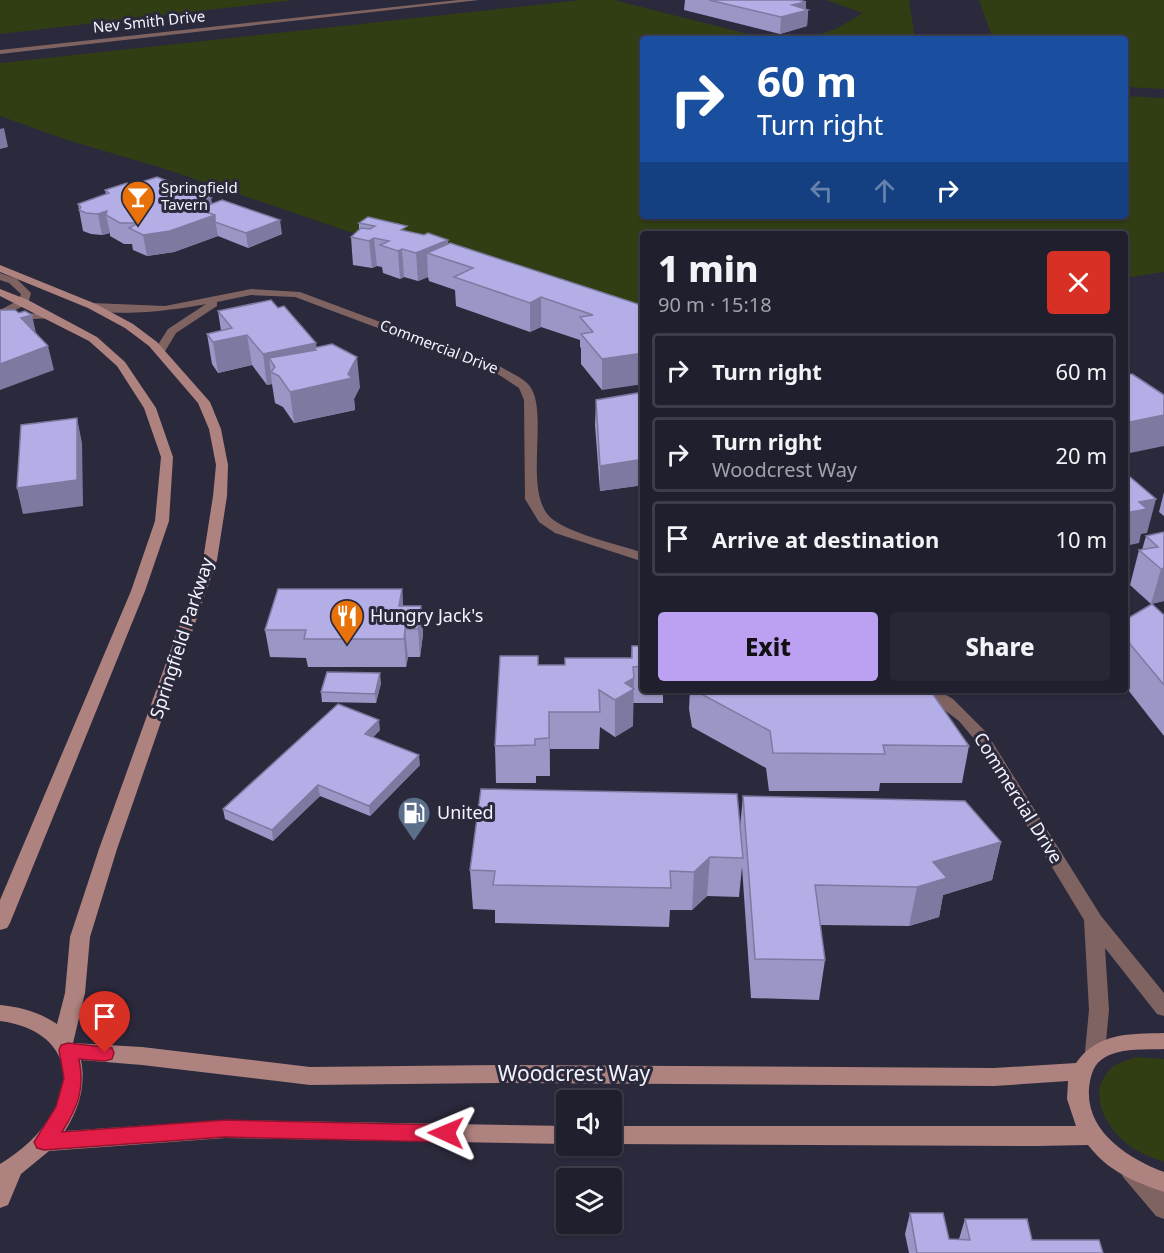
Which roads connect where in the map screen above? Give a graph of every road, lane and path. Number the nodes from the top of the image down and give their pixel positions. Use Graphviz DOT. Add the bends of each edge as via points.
graph roads {
  1 [pos="476,0"];
  2 [pos="1,52"];
  3 [pos="0,268"];
  4 [pos="0,276"];
  5 [pos="0,292"];
  6 [pos="218,301"];
  7 [pos="24,302"];
  8 [pos="92,306"];
  9 [pos="0,315"];
  10 [pos="51,316"];
  11 [pos="160,351"];
  12 [pos="640,557"];
  13 [pos="937,693"];
  14 [pos="1094,920"];
  15 [pos="0,923"];
  16 [pos="1164,1008"];
  17 [pos="0,1013"];
  18 [pos="1164,1041"];
  19 [pos="65,1045"];
  20 [pos="1095,1052"];
  21 [pos="1080,1071"];
  22 [pos="556,1135"];
  23 [pos="622,1135"];
  24 [pos="1092,1135"];
  25 [pos="44,1142"];
  26 [pos="1129,1168"];
  27 [pos="6,1172"];
  28 [pos="1164,1182"];
  29 [pos="0,1198"];
  30 [pos="1164,1209"];
  1 -- 2 [label="street, Nev Smith Drive"];
  3 -- 8 [label="main road, Springfield Parkway"];
  4 -- 7 [label="street" via="14,281 26,293"];
  5 -- 7 [label="main road"];
  6 -- 8 [label="street, Commercial Drive" via="165,309"];
  6 -- 11 [label="street, Commercial Drive" via="172,331"];
  6 -- 12 [label="street, Commercial Drive" via="251,292 296,294 509,375 524,386 530,400 532,499 544,519 560,530"];
  7 -- 9 [label="street"];
  7 -- 10 [label="main road"];
  8 -- 11 [label="main road, Springfield Parkway" via="129,326"];
  9 -- 10 [label="street"];
  10 -- 15 [label="main road" via="93,339 121,364 150,408 167,457 162,521 138,591"];
  11 -- 19 [label="main road, Springfield Parkway" via="204,402 215,429 222,465 220,496 210,560 80,937"];
  13 -- 14 [label="street, Commercial Drive" via="967,717"];
  14 -- 16 [label="street, Commercial Drive"];
  14 -- 20 [label="street, Commercial Drive" via="1099,1010"];
  17 -- 19 [label="main road" via="30,1018"];
  18 -- 20 [label="main road" via="1114,1042"];
  19 -- 21 [label="main road, Woodcrest Way" via="309,1076 994,1077"];
  19 -- 25 [label="main road" via="74,1078 66,1110"];
  20 -- 21 [label="main road"];
  21 -- 24 [label="main road" via="1077,1102"];
  22 -- 25 [label="main road" via="225,1129"];
  23 -- 24 [label="main road"];
  24 -- 26 [label="main road"];
  25 -- 27 [label="main road"];
  26 -- 28 [label="main road"];
  26 -- 30 [label="street"];
  27 -- 29 [label="main road"];
}
